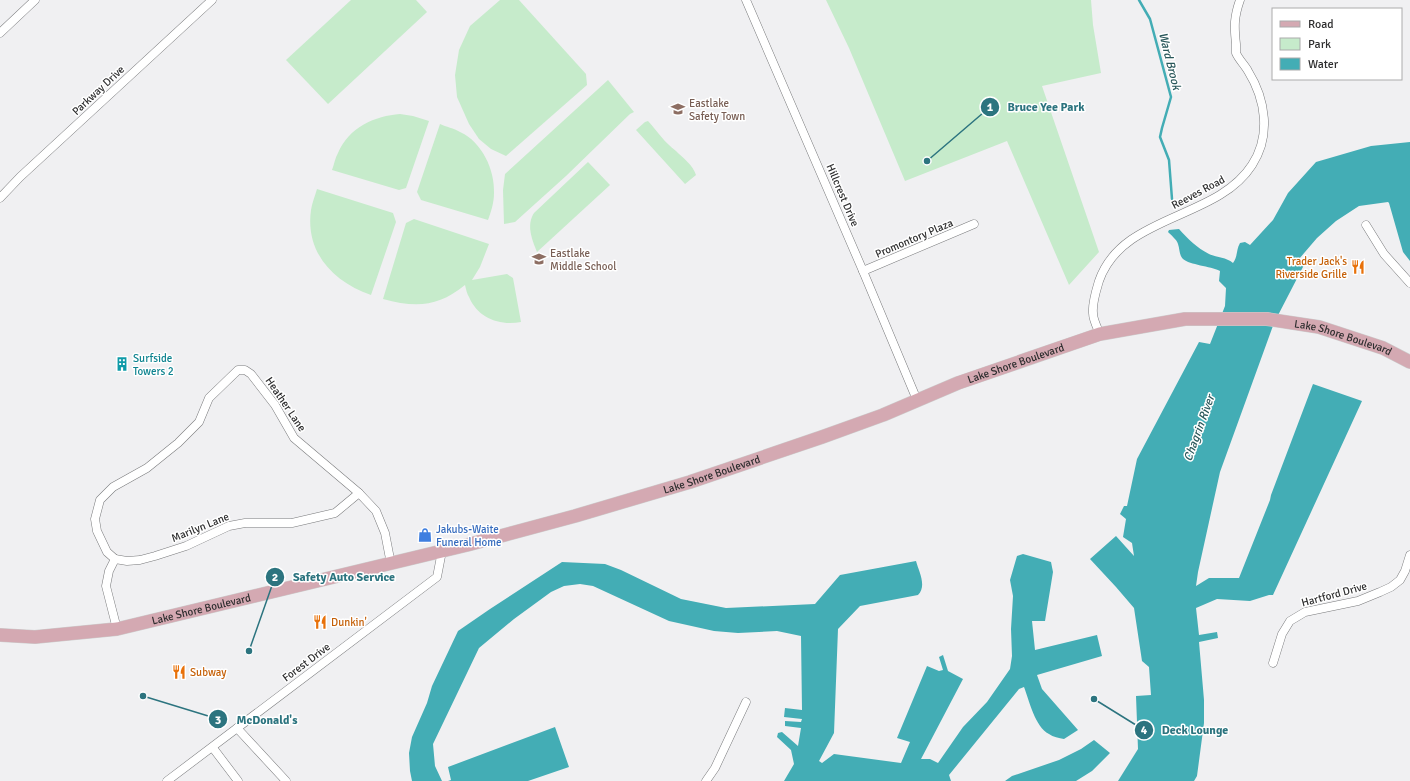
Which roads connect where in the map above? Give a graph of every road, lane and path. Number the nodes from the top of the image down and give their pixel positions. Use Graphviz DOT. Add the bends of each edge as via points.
graph roads {
  1 [pos="35,0"];
  2 [pos="212,0"];
  3 [pos="746,0"];
  4 [pos="1240,0"];
  5 [pos="0,33"];
  6 [pos="0,198"];
  7 [pos="974,224"];
  8 [pos="1366,225"];
  9 [pos="863,271"];
  10 [pos="1410,283"];
  11 [pos="1100,334"];
  12 [pos="1410,362"];
  13 [pos="917,400"];
  14 [pos="359,493"];
  15 [pos="442,551"];
  16 [pos="1410,555"];
  17 [pos="115,559"];
  18 [pos="391,564"];
  19 [pos="117,629"];
  20 [pos="0,635"];
  21 [pos="1273,663"];
  22 [pos="746,702"];
  23 [pos="237,728"];
  24 [pos="213,748"];
  25 [pos="167,781"];
  26 [pos="238,781"];
  27 [pos="286,781"];
  28 [pos="706,781"];
  1 -- 5 [label="street"];
  2 -- 6 [label="street, Parkway Drive"];
  3 -- 9 [label="street, Hillcrest Drive"];
  4 -- 11 [label="street, Reeves Road" via="1234,24 1236,53 1249,71 1259,92 1265,115 1263,140 1252,165 1236,184 1213,199 1151,228 1122,246 1111,259 1102,271 1096,291 1093,314"];
  7 -- 9 [label="street, Promontory Plaza"];
  8 -- 10 [label="street" via="1384,254"];
  9 -- 13 [label="street, Hillcrest Drive"];
  11 -- 12 [label="main road, Lake Shore Boulevard" via="1185,319 1267,318 1319,327 1383,348"];
  11 -- 13 [label="main road, Lake Shore Boulevard" via="958,383"];
  13 -- 15 [label="main road, Lake Shore Boulevard" via="883,415 690,482"];
  14 -- 17 [label="street, Marilyn Lane" via="335,513 292,523 246,523 229,526 186,546 154,556 127,561"];
  14 -- 17 [label="street, Heather Lane" via="294,438 275,405 251,374 245,370 238,370 209,398 199,422 178,443 147,468 113,487 100,500 95,520 97,531 107,552"];
  14 -- 18 [label="street, Heather Lane" via="376,511"];
  15 -- 18 [label="main road, Lake Shore Boulevard"];
  15 -- 23 [label="street, Forest Drive" via="437,577"];
  16 -- 21 [label="street, Hartford Drive" via="1400,580 1390,587 1358,601 1305,612 1290,621 1282,634"];
  17 -- 19 [label="street" via="106,586"];
  18 -- 19 [label="main road, Lake Shore Boulevard"];
  19 -- 20 [label="main road, Lake Shore Boulevard" via="35,637"];
  22 -- 28 [label="street" via="715,768"];
  23 -- 24 [label="street, Forest Drive"];
  23 -- 27 [label="street"];
  24 -- 25 [label="street, Forest Drive"];
  24 -- 26 [label="street"];
}
